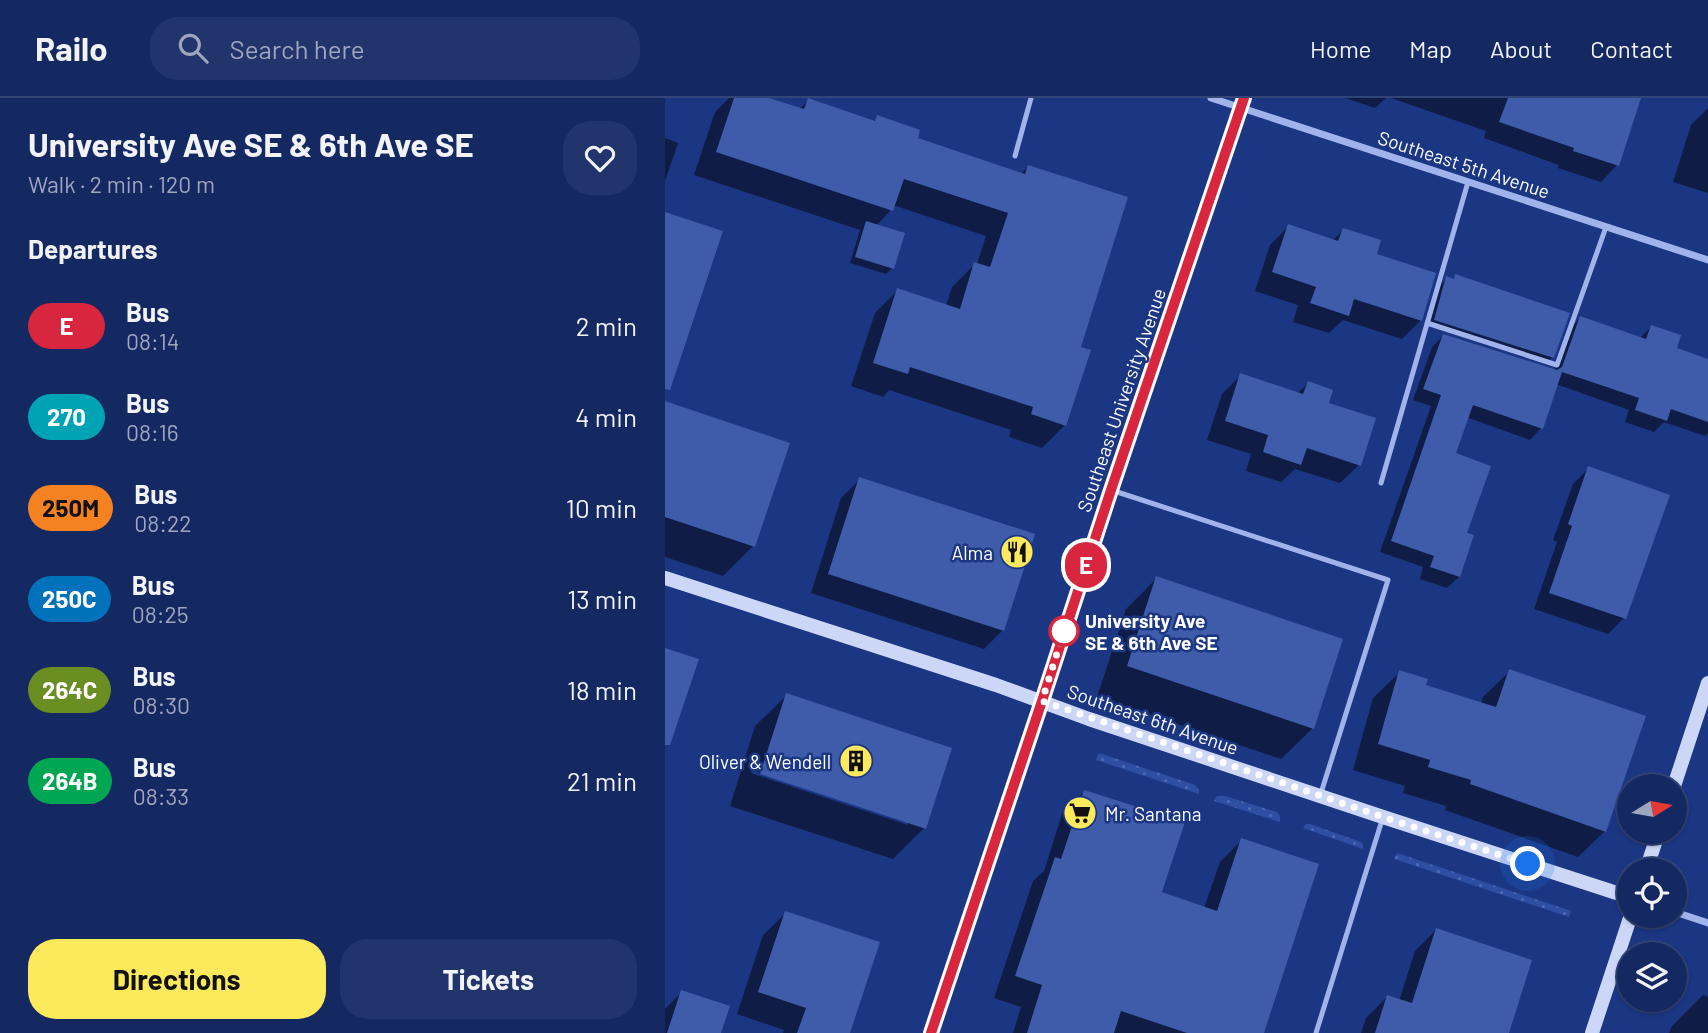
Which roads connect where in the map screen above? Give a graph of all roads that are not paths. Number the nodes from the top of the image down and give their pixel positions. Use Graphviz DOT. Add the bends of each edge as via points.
graph roads {
  1 [pos="1031,98"];
  2 [pos="1211,98"];
  3 [pos="1243,103"];
  4 [pos="1015,156"];
  5 [pos="1468,182"];
  6 [pos="1606,227"];
  7 [pos="1708,260"];
  8 [pos="1427,323"];
  9 [pos="1381,483"];
  10 [pos="1111,490"];
  11 [pos="665,578"];
  12 [pos="1708,684"];
  13 [pos="1042,701"];
  14 [pos="1678,774"];
  15 [pos="1320,796"];
  16 [pos="1383,817"];
  17 [pos="1617,893"];
  18 [pos="1687,916"];
  19 [pos="1708,923"];
  20 [pos="1627,928"];
  21 [pos="931,1033"];
  22 [pos="1316,1033"];
  23 [pos="1593,1033"];
  1 -- 4 [label="lane"];
  2 -- 3 [label="street, Southeast 5th Avenue"];
  3 -- 5 [label="street, Southeast 5th Avenue"];
  3 -- 10 [label="main road, Southeast University Avenue"];
  5 -- 6 [label="street, Southeast 5th Avenue"];
  5 -- 8 [label="lane"];
  6 -- 7 [label="street, Southeast 5th Avenue"];
  6 -- 8 [label="lane" via="1557,365"];
  8 -- 9 [label="lane"];
  10 -- 13 [label="main road, Southeast University Avenue"];
  10 -- 15 [label="lane" via="1388,580"];
  11 -- 13 [label="main road, Southeast 6th Avenue"];
  12 -- 14 [label="main road"];
  13 -- 15 [label="main road, Southeast 6th Avenue"];
  13 -- 21 [label="main road, Southeast University Avenue"];
  15 -- 16 [label="main road, Southeast 6th Avenue"];
  16 -- 17 [label="main road, Southeast 6th Avenue"];
  16 -- 22 [label="lane"];
  18 -- 19 [label="street"];
  20 -- 23 [label="main road"];
}
